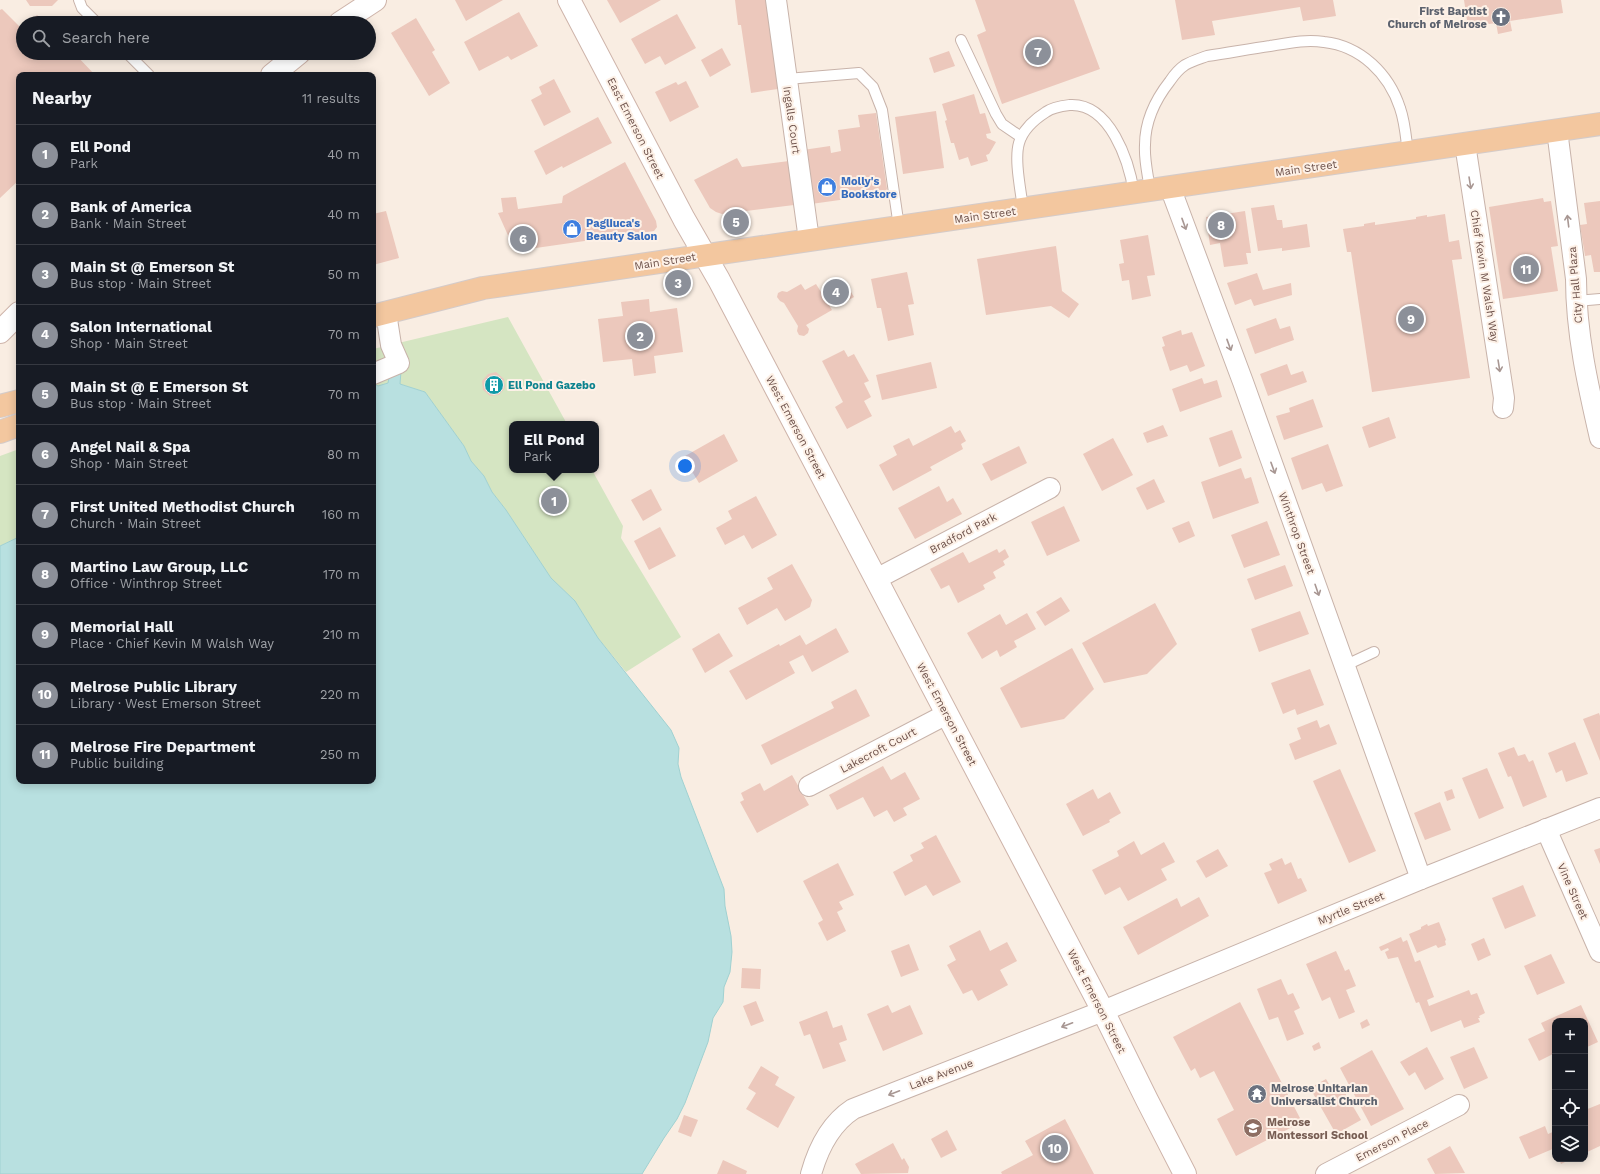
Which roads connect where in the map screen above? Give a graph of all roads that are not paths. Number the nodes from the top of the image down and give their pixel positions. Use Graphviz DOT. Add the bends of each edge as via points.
graph roads {
  1 [pos="79,0"];
  2 [pos="569,0"];
  3 [pos="776,0"];
  4 [pos="361,4"];
  5 [pos="89,16"];
  6 [pos="348,16"];
  7 [pos="961,40"];
  8 [pos="134,60"];
  9 [pos="290,60"];
  10 [pos="146,72"];
  11 [pos="276,72"];
  12 [pos="787,79"];
  13 [pos="1600,124"];
  14 [pos="1557,130"];
  15 [pos="1021,137"];
  16 [pos="1465,144"];
  17 [pos="1408,153"];
  18 [pos="1151,190"];
  19 [pos="1023,209"];
  20 [pos="899,227"];
  21 [pos="809,240"];
  22 [pos="705,255"];
  23 [pos="1600,299"];
  24 [pos="1576,301"];
  25 [pos="380,314"];
  26 [pos="16,316"];
  27 [pos="0,332"];
  28 [pos="376,373"];
  29 [pos="16,402"];
  30 [pos="0,406"];
  31 [pos="1503,408"];
  32 [pos="16,426"];
  33 [pos="0,432"];
  34 [pos="1600,438"];
  35 [pos="1050,488"];
  36 [pos="876,579"];
  37 [pos="1374,652"];
  38 [pos="1344,666"];
  39 [pos="947,714"];
  40 [pos="809,786"];
  41 [pos="1600,808"];
  42 [pos="1546,829"];
  43 [pos="1421,880"];
  44 [pos="1600,952"];
  45 [pos="1103,1011"];
  46 [pos="1459,1105"];
  47 [pos="811,1174"];
  48 [pos="1185,1174"];
  49 [pos="1326,1174"];
  1 -- 5 [label="lane"];
  2 -- 22 [label="street, East Emerson Street" via="684,220"];
  3 -- 12 [label="street, Ingalls Court"];
  4 -- 6 [label="street"];
  7 -- 15 [label="lane" via="1002,124"];
  8 -- 10 [label="lane"];
  9 -- 11 [label="street"];
  12 -- 20 [label="lane" via="859,73 873,87 882,110"];
  12 -- 21 [label="street, Ingalls Court"];
  13 -- 14 [label="main road, Main Street"];
  14 -- 16 [label="main road, Main Street"];
  24 -- 14 [label="street, City Hall Plaza, one-way" via="1576,279"];
  15 -- 18 [label="lane" via="1035,120 1050,110 1062,106 1084,106 1092,110 1109,128 1126,157"];
  15 -- 19 [label="lane" via="1018,150"];
  16 -- 17 [label="main road, Main Street"];
  16 -- 31 [label="street, Chief Kevin M Walsh Way, one-way" via="1504,398"];
  17 -- 18 [label="main road, Main Street"];
  17 -- 18 [label="lane" via="1400,108 1380,71 1353,50 1340,45 1299,42 1207,56 1193,60 1175,73 1157,98 1147,126 1145,147"];
  18 -- 19 [label="main road, Main Street"];
  18 -- 38 [label="street, Winthrop Street, one-way" via="1248,396"];
  19 -- 20 [label="main road, Main Street"];
  20 -- 21 [label="main road, Main Street"];
  21 -- 22 [label="main road, Main Street"];
  22 -- 25 [label="main road, Main Street" via="483,288"];
  22 -- 36 [label="street, West Emerson Street"];
  23 -- 24 [label="lane"];
  24 -- 34 [label="street, City Hall Plaza" via="1579,333"];
  25 -- 28 [label="street" via="399,362"];
  26 -- 27 [label="street"];
  29 -- 30 [label="main road"];
  32 -- 33 [label="main road"];
  35 -- 36 [label="street, Bradford Park"];
  36 -- 39 [label="street, West Emerson Street"];
  37 -- 38 [label="lane"];
  38 -- 43 [label="street, Winthrop Street"];
  39 -- 40 [label="street, Lakecroft Court"];
  39 -- 45 [label="street, West Emerson Street"];
  41 -- 42 [label="street, Myrtle Street"];
  42 -- 43 [label="street, Myrtle Street"];
  42 -- 44 [label="street, Vine Street"];
  43 -- 45 [label="street, Myrtle Street"];
  45 -- 47 [label="street, Lake Avenue, one-way" via="853,1109 832,1128 820,1148"];
  45 -- 48 [label="street, West Emerson Street"];
  46 -- 49 [label="street, Emerson Place"];
}
